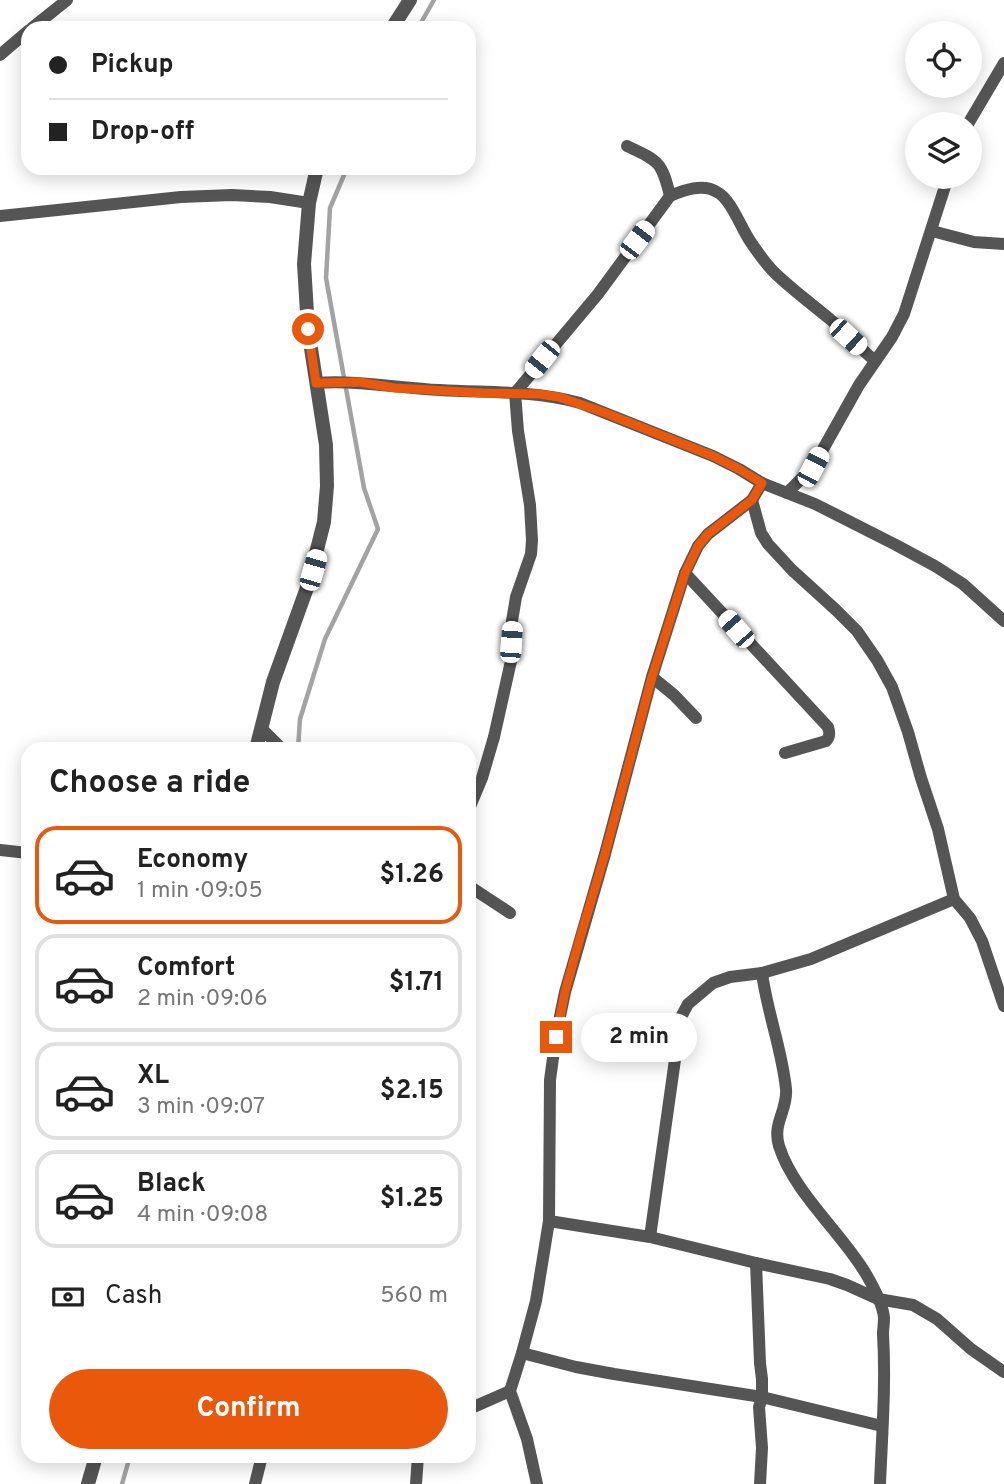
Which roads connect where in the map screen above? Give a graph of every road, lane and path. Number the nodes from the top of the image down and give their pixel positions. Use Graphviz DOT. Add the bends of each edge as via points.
graph roads {
  1 [pos="67,0"];
  2 [pos="410,0"];
  3 [pos="41,21"];
  4 [pos="396,21"];
  5 [pos="21,38"];
  6 [pos="0,55"];
  7 [pos="1004,63"];
  8 [pos="975,112"];
  9 [pos="627,146"];
  10 [pos="315,175"];
  11 [pos="944,189"];
  12 [pos="670,196"];
  13 [pos="309,203"];
  14 [pos="0,216"];
  15 [pos="932,231"];
  16 [pos="1004,244"];
  17 [pos="875,361"];
  18 [pos="316,383"];
  19 [pos="515,393"];
  20 [pos="762,483"];
  21 [pos="788,494"];
  22 [pos="752,500"];
  23 [pos="685,573"];
  24 [pos="1004,621"];
  25 [pos="652,677"];
  26 [pos="696,718"];
  27 [pos="261,728"];
  28 [pos="258,742"];
  29 [pos="275,742"];
  30 [pos="785,753"];
  31 [pos="476,792"];
  32 [pos="0,850"];
  33 [pos="21,852"];
  34 [pos="476,891"];
  35 [pos="954,899"];
  36 [pos="510,913"];
  37 [pos="762,974"];
  38 [pos="1004,1006"];
  39 [pos="549,1221"];
  40 [pos="650,1237"];
  41 [pos="757,1263"];
  42 [pos="878,1299"];
  43 [pos="522,1353"];
  44 [pos="1004,1372"];
  45 [pos="510,1391"];
  46 [pos="762,1397"];
  47 [pos="476,1406"];
  48 [pos="882,1426"];
  49 [pos="94,1463"];
  50 [pos="260,1463"];
  51 [pos="418,1463"];
  52 [pos="88,1484"];
  53 [pos="254,1484"];
  54 [pos="416,1484"];
  55 [pos="537,1484"];
  56 [pos="760,1484"];
  57 [pos="880,1484"];
  1 -- 3 [label="street"];
  2 -- 4 [label="street"];
  5 -- 6 [label="street"];
  7 -- 8 [label="street"];
  9 -- 12 [label="street" via="660,166"];
  10 -- 13 [label="street"];
  11 -- 15 [label="street"];
  12 -- 17 [label="street" via="694,188 717,192 776,274"];
  12 -- 19 [label="street" via="598,294"];
  13 -- 14 [label="street" via="270,197 181,197"];
  13 -- 18 [label="street" via="305,293"];
  15 -- 16 [label="street"];
  15 -- 17 [label="street" via="904,314"];
  17 -- 21 [label="street" via="813,467"];
  18 -- 19 [label="street"];
  18 -- 27 [label="street" via="326,445 324,522"];
  19 -- 20 [label="street" via="580,403 713,456"];
  19 -- 31 [label="street" via="531,547 516,597 511,661 494,737"];
  20 -- 21 [label="street"];
  20 -- 22 [label="street"];
  21 -- 24 [label="street" via="935,566"];
  22 -- 23 [label="street" via="708,534"];
  22 -- 35 [label="street" via="768,544 857,631 891,687 937,829"];
  23 -- 25 [label="street"];
  23 -- 30 [label="street" via="828,727 825,741"];
  25 -- 26 [label="street"];
  25 -- 39 [label="street" via="558,1025 550,1080"];
  27 -- 28 [label="street"];
  27 -- 29 [label="street"];
  32 -- 33 [label="street"];
  34 -- 36 [label="street"];
  35 -- 37 [label="street" via="811,959"];
  35 -- 38 [label="street" via="982,941"];
  37 -- 40 [label="street" via="713,984 688,1004 681,1017"];
  37 -- 42 [label="street" via="786,1089 779,1144 794,1176 856,1258"];
  39 -- 40 [label="street"];
  39 -- 43 [label="street"];
  40 -- 41 [label="street"];
  41 -- 42 [label="street" via="830,1279"];
  41 -- 46 [label="street"];
  42 -- 44 [label="street" via="913,1305"];
  42 -- 48 [label="street" via="884,1316"];
  43 -- 45 [label="street"];
  43 -- 46 [label="street" via="614,1374"];
  45 -- 47 [label="street"];
  45 -- 55 [label="street"];
  46 -- 48 [label="street"];
  46 -- 56 [label="street"];
  48 -- 57 [label="street"];
  49 -- 52 [label="street"];
  50 -- 53 [label="street"];
  51 -- 54 [label="street"];
}
